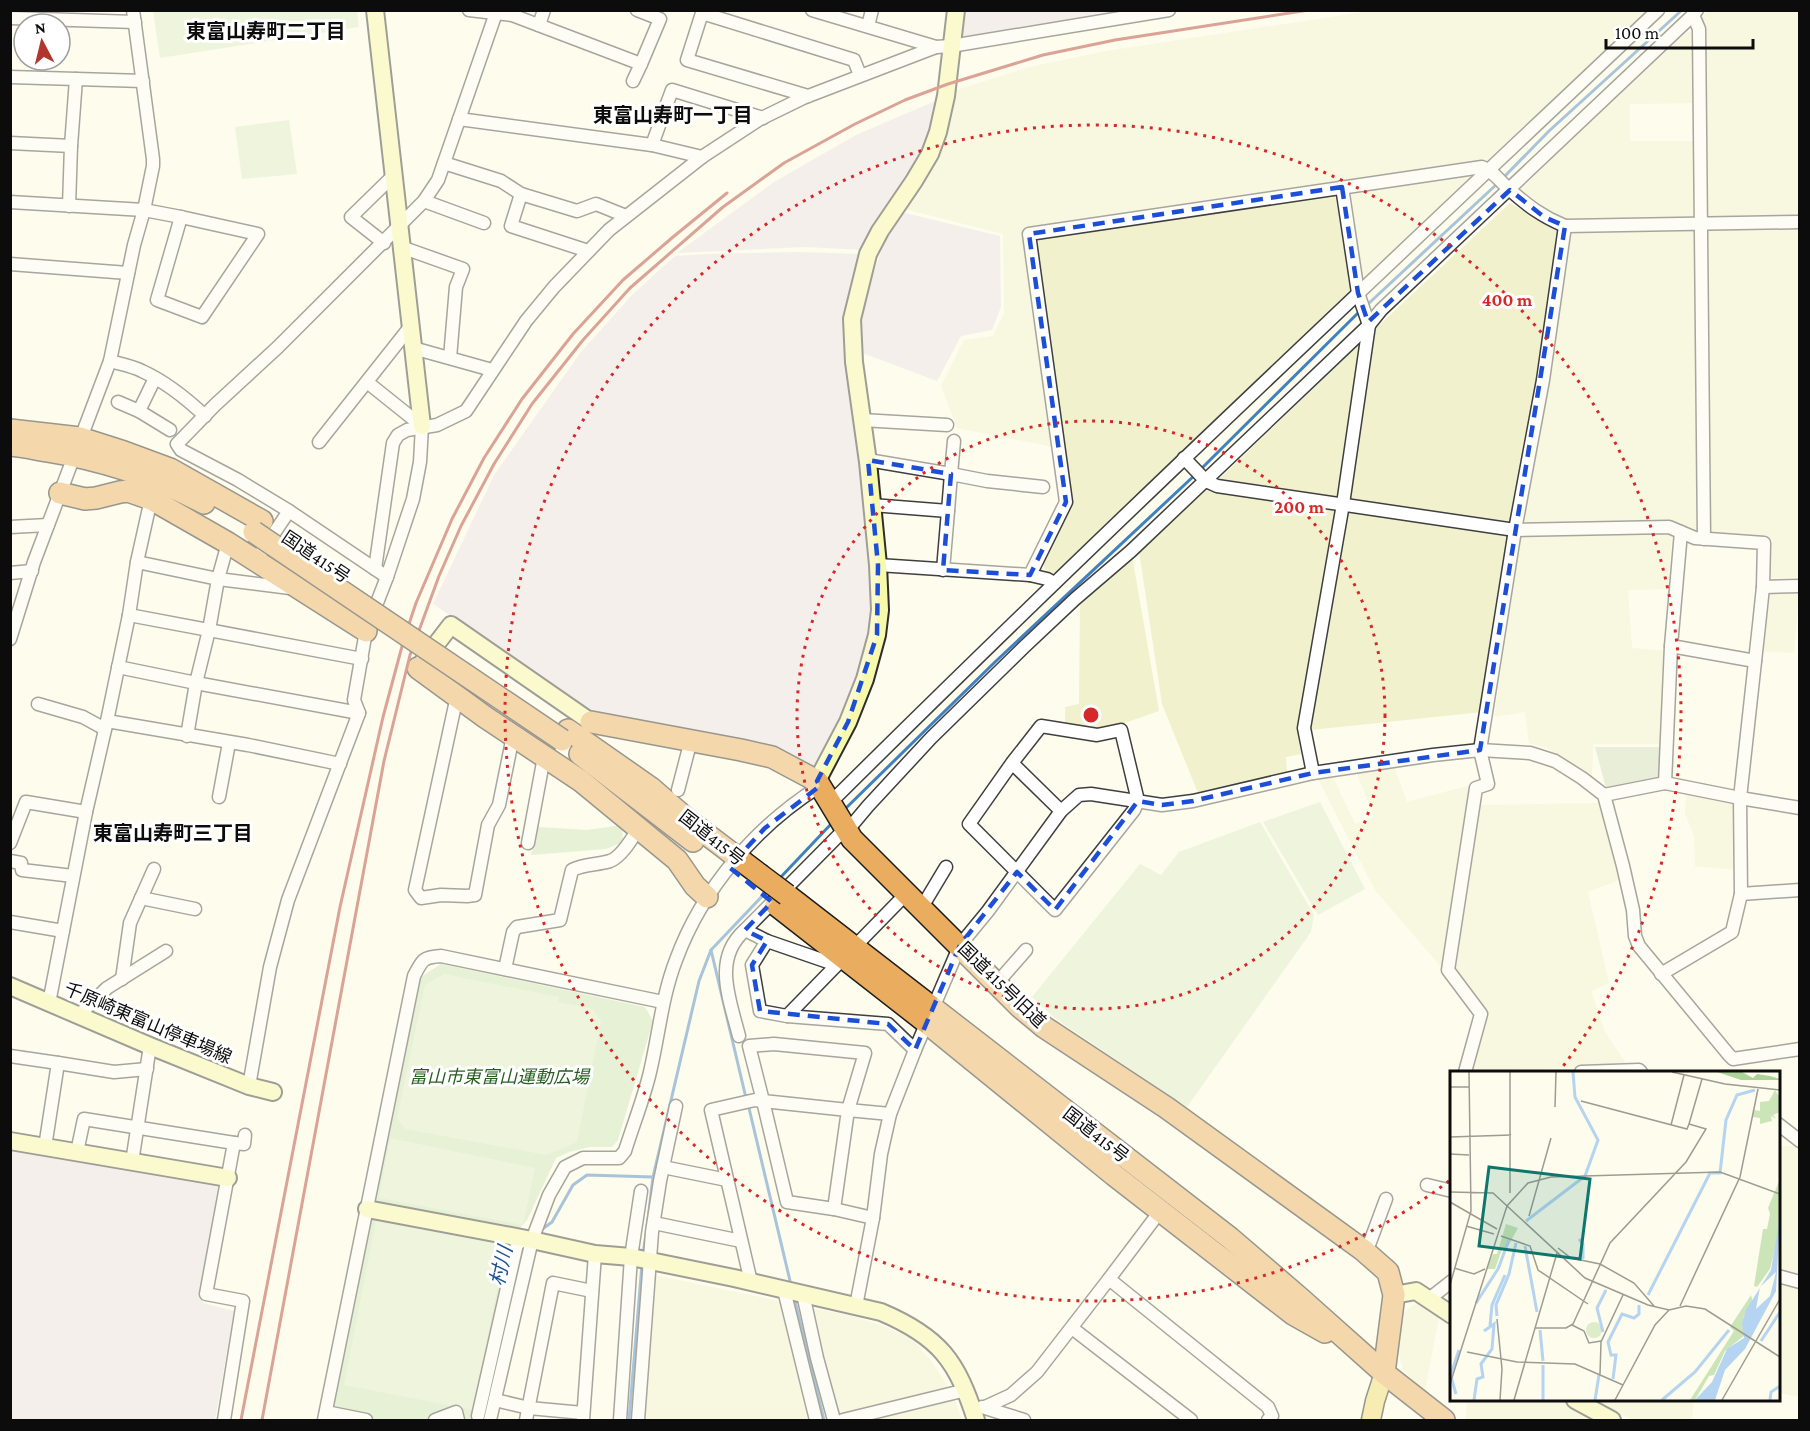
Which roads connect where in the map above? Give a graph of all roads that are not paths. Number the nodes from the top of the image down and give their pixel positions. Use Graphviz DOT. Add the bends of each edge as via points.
graph roads {
  1 [pos="375,10"];
  2 [pos="469,10"];
  3 [pos="544,10"];
  4 [pos="637,10"];
  5 [pos="812,10"];
  6 [pos="872,10"];
  7 [pos="956,10"];
  8 [pos="1169,10"];
  9 [pos="1658,10"];
  10 [pos="496,12"];
  11 [pos="1695,13"];
  12 [pos="134,16"];
  13 [pos="10,18"];
  14 [pos="539,26"];
  15 [pos="868,26"];
  16 [pos="944,46"];
  17 [pos="641,64"];
  18 [pos="860,75"];
  19 [pos="10,77"];
  20 [pos="76,79"];
  21 [pos="143,81"];
  22 [pos="633,81"];
  23 [pos="808,96"];
  24 [pos="763,118"];
  25 [pos="459,119"];
  26 [pos="10,143"];
  27 [pos="71,146"];
  28 [pos="652,146"];
  29 [pos="702,157"];
  30 [pos="444,163"];
  31 [pos="1490,169"];
  32 [pos="393,176"];
  33 [pos="1342,188"];
  34 [pos="1510,190"];
  35 [pos="521,194"];
  36 [pos="424,201"];
  37 [pos="10,202"];
  38 [pos="69,206"];
  39 [pos="144,210"];
  40 [pos="626,216"];
  41 [pos="181,217"];
  42 [pos="1800,222"];
  43 [pos="484,223"];
  44 [pos="1701,223"];
  45 [pos="399,226"];
  46 [pos="1565,226"];
  47 [pos="384,243"];
  48 [pos="401,247"];
  49 [pos="588,250"];
  50 [pos="10,264"];
  51 [pos="128,273"];
  52 [pos="1358,293"];
  53 [pos="1369,325"];
  54 [pos="410,327"];
  55 [pos="413,348"];
  56 [pos="450,358"];
  57 [pos="110,361"];
  58 [pos="492,370"];
  59 [pos="154,378"];
  60 [pos="367,382"];
  61 [pos="118,402"];
  62 [pos="139,411"];
  63 [pos="205,416"];
  64 [pos="862,420"];
  65 [pos="947,425"];
  66 [pos="422,426"];
  67 [pos="10,430"];
  68 [pos="170,430"];
  69 [pos="954,441"];
  70 [pos="318,442"];
  71 [pos="10,446"];
  72 [pos="77,446"];
  73 [pos="1184,458"];
  74 [pos="868,460"];
  75 [pos="951,474"];
  76 [pos="1206,481"];
  77 [pos="1042,487"];
  78 [pos="60,493"];
  79 [pos="151,499"];
  80 [pos="1343,504"];
  81 [pos="872,506"];
  82 [pos="289,511"];
  83 [pos="948,511"];
  84 [pos="48,525"];
  85 [pos="10,527"];
  86 [pos="1515,530"];
  87 [pos="1681,532"];
  88 [pos="1704,538"];
  89 [pos="228,543"];
  90 [pos="256,560"];
  91 [pos="137,562"];
  92 [pos="878,565"];
  93 [pos="375,569"];
  94 [pos="943,570"];
  95 [pos="32,572"];
  96 [pos="10,573"];
  97 [pos="1030,575"];
  98 [pos="387,577"];
  99 [pos="218,579"];
  100 [pos="1054,583"];
  101 [pos="295,586"];
  102 [pos="1763,586"];
  103 [pos="1800,586"];
  104 [pos="129,615"];
  105 [pos="13,626"];
  106 [pos="209,630"];
  107 [pos="366,631"];
  108 [pos="10,639"];
  109 [pos="1671,646"];
  110 [pos="362,658"];
  111 [pos="1755,661"];
  112 [pos="118,667"];
  113 [pos="418,668"];
  114 [pos="196,683"];
  115 [pos="457,696"];
  116 [pos="39,704"];
  117 [pos="360,713"];
  118 [pos="591,723"];
  119 [pos="106,725"];
  120 [pos="187,736"];
  121 [pos="513,736"];
  122 [pos="692,740"];
  123 [pos="229,743"];
  124 [pos="1480,750"];
  125 [pos="544,757"];
  126 [pos="1012,763"];
  127 [pos="340,764"];
  128 [pos="1313,773"];
  129 [pos="1665,783"];
  130 [pos="678,790"];
  131 [pos="822,790"];
  132 [pos="1604,795"];
  133 [pos="219,797"];
  134 [pos="1740,798"];
  135 [pos="1138,801"];
  136 [pos="1800,808"];
  137 [pos="1061,811"];
  138 [pos="86,812"];
  139 [pos="638,829"];
  140 [pos="847,831"];
  141 [pos="10,843"];
  142 [pos="528,843"];
  143 [pos="10,861"];
  144 [pos="733,862"];
  145 [pos="946,867"];
  146 [pos="154,869"];
  147 [pos="1017,872"];
  148 [pos="73,876"];
  149 [pos="1800,890"];
  150 [pos="1741,894"];
  151 [pos="707,897"];
  152 [pos="141,898"];
  153 [pos="914,900"];
  154 [pos="195,909"];
  155 [pos="11,922"];
  156 [pos="745,930"];
  157 [pos="63,931"];
  158 [pos="767,941"];
  159 [pos="960,945"];
  160 [pos="1026,950"];
  161 [pos="166,951"];
  162 [pos="842,956"];
  163 [pos="505,969"];
  164 [pos="1660,974"];
  165 [pos="122,978"];
  166 [pos="997,983"];
  167 [pos="10,986"];
  168 [pos="663,1002"];
  169 [pos="48,1003"];
  170 [pos="930,1015"];
  171 [pos="78,1016"];
  172 [pos="787,1016"];
  173 [pos="739,1036"];
  174 [pos="150,1046"];
  175 [pos="1800,1049"];
  176 [pos="915,1050"];
  177 [pos="10,1056"];
  178 [pos="58,1063"];
  179 [pos="147,1069"];
  180 [pos="1465,1071"];
  181 [pos="1610,1071"];
  182 [pos="1640,1071"];
  183 [pos="249,1086"];
  184 [pos="273,1092"];
  185 [pos="759,1100"];
  186 [pos="675,1106"];
  187 [pos="848,1110"];
  188 [pos="890,1114"];
  189 [pos="1780,1125"];
  190 [pos="137,1127"];
  191 [pos="245,1135"];
  192 [pos="10,1141"];
  193 [pos="1800,1141"];
  194 [pos="234,1143"];
  195 [pos="45,1147"];
  196 [pos="77,1152"];
  197 [pos="132,1162"];
  198 [pos="663,1167"];
  199 [pos="228,1178"];
  200 [pos="727,1180"];
  201 [pos="1427,1185"];
  202 [pos="641,1191"];
  203 [pos="1450,1191"];
  204 [pos="1386,1199"];
  205 [pos="367,1209"];
  206 [pos="834,1209"];
  207 [pos="1161,1210"];
  208 [pos="873,1218"];
  209 [pos="654,1223"];
  210 [pos="527,1239"];
  211 [pos="741,1241"];
  212 [pos="1366,1253"];
  213 [pos="595,1254"];
  214 [pos="631,1257"];
  215 [pos="651,1261"];
  216 [pos="1780,1276"];
  217 [pos="1109,1279"];
  218 [pos="751,1282"];
  219 [pos="1800,1282"];
  220 [pos="1450,1283"];
  221 [pos="784,1290"];
  222 [pos="592,1291"];
  223 [pos="803,1294"];
  224 [pos="1394,1295"];
  225 [pos="1429,1299"];
  226 [pos="856,1306"];
  227 [pos="1450,1314"];
  228 [pos="1072,1328"];
  229 [pos="1355,1348"];
  230 [pos="1384,1373"];
  231 [pos="495,1400"];
  232 [pos="1577,1401"];
  233 [pos="974,1406"];
  234 [pos="529,1408"];
  235 [pos="325,1416"];
  236 [pos="457,1416"];
  237 [pos="583,1417"];
  238 [pos="482,1419"];
  239 [pos="224,1420"];
  240 [pos="366,1420"];
  241 [pos="435,1420"];
  242 [pos="526,1420"];
  243 [pos="620,1420"];
  244 [pos="638,1420"];
  245 [pos="816,1420"];
  246 [pos="834,1420"];
  247 [pos="843,1420"];
  248 [pos="1024,1420"];
  249 [pos="1191,1420"];
  250 [pos="1268,1420"];
  251 [pos="1371,1420"];
  252 [pos="1383,1420"];
  253 [pos="1444,1420"];
  254 [pos="1612,1420"];
  1 -- 32 [label="street"];
  2 -- 10 [label="street"];
  3 -- 14 [label="street"];
  4 -- 17 [label="street" via="660,19"];
  5 -- 15 [label="street"];
  6 -- 15 [label="street"];
  7 -- 16 [label="street"];
  8 -- 16 [label="street"];
  9 -- 31 [label="street"];
  10 -- 14 [label="street"];
  10 -- 25 [label="street"];
  11 -- 34 [label="street"];
  11 -- 44 [label="street" via="1699,29"];
  12 -- 13 [label="street"];
  12 -- 21 [label="street"];
  14 -- 17 [label="street"];
  15 -- 16 [label="street"];
  16 -- 18 [label="street"];
  16 -- 64 [label="street" via="946,96 938,132 930,154 868,254 852,319"];
  17 -- 22 [label="street"];
  18 -- 23 [label="street"];
  18 -- 23 [label="street" via="854,60 702,13 687,60"];
  19 -- 20 [label="street"];
  20 -- 21 [label="street"];
  20 -- 27 [label="street"];
  21 -- 39 [label="street" via="153,159"];
  23 -- 24 [label="street"];
  24 -- 28 [label="street" via="672,90"];
  24 -- 29 [label="street"];
  25 -- 28 [label="street"];
  25 -- 30 [label="street"];
  26 -- 27 [label="street"];
  27 -- 38 [label="street"];
  28 -- 29 [label="street"];
  29 -- 40 [label="street"];
  30 -- 35 [label="street" via="501,181"];
  30 -- 36 [label="street"];
  31 -- 33 [label="street" via="1482,167"];
  31 -- 34 [label="street"];
  31 -- 52 [label="street"];
  32 -- 45 [label="street"];
  32 -- 47 [label="street" via="351,217"];
  33 -- 52 [label="street"];
  33 -- 97 [label="street" via="1029,234 1066,502"];
  34 -- 46 [label="street" via="1544,218"];
  34 -- 53 [label="street"];
  35 -- 40 [label="street" via="577,211 596,204"];
  35 -- 49 [label="street" via="512,226"];
  36 -- 43 [label="street"];
  36 -- 45 [label="street"];
  37 -- 38 [label="street"];
  38 -- 39 [label="street"];
  39 -- 41 [label="street"];
  39 -- 51 [label="street"];
  40 -- 49 [label="street"];
  41 -- 41 [label="street" via="258,234 202,317 157,300"];
  42 -- 44 [label="street"];
  44 -- 46 [label="street"];
  44 -- 88 [label="street"];
  45 -- 47 [label="street"];
  45 -- 48 [label="street"];
  46 -- 86 [label="street"];
  47 -- 63 [label="street"];
  48 -- 54 [label="street"];
  48 -- 56 [label="street" via="463,269 456,287"];
  49 -- 58 [label="street" via="526,321"];
  50 -- 51 [label="street"];
  51 -- 57 [label="street"];
  52 -- 53 [label="street"];
  52 -- 73 [label="street"];
  53 -- 76 [label="street"];
  53 -- 80 [label="street"];
  54 -- 55 [label="street"];
  54 -- 60 [label="street"];
  55 -- 56 [label="street"];
  55 -- 66 [label="street"];
  56 -- 58 [label="street"];
  57 -- 59 [label="street"];
  57 -- 72 [label="street"];
  58 -- 66 [label="street" via="466,411"];
  59 -- 62 [label="street"];
  59 -- 63 [label="street" via="180,393"];
  60 -- 66 [label="street"];
  60 -- 70 [label="street"];
  61 -- 62 [label="street"];
  62 -- 68 [label="street"];
  63 -- 82 [label="street" via="181,438 177,444 181,450"];
  64 -- 65 [label="street"];
  64 -- 74 [label="street"];
  66 -- 93 [label="street" via="398,435 393,443"];
  66 -- 98 [label="street" via="413,499"];
  67 -- 72 [label="highway, 国道415号"];
  69 -- 75 [label="street"];
  71 -- 72 [label="highway, 国道415号"];
  72 -- 78 [label="street"];
  72 -- 144 [label="highway, 国道415号" via="124,452 170,469 565,735 651,788"];
  73 -- 76 [label="street"];
  73 -- 100 [label="street"];
  74 -- 75 [label="street"];
  74 -- 81 [label="street"];
  75 -- 77 [label="street"];
  75 -- 83 [label="street"];
  76 -- 80 [label="street" via="1217,486"];
  76 -- 140 [label="street" via="1024,647 931,738"];
  78 -- 79 [label="highway, 国道415号" via="85,499 128,491"];
  78 -- 84 [label="street"];
  79 -- 89 [label="highway, 国道415号"];
  79 -- 91 [label="street"];
  80 -- 86 [label="street"];
  80 -- 128 [label="street" via="1304,728"];
  81 -- 83 [label="street"];
  81 -- 92 [label="street"];
  82 -- 90 [label="street"];
  82 -- 93 [label="street"];
  83 -- 94 [label="street"];
  84 -- 85 [label="street"];
  84 -- 95 [label="street"];
  86 -- 87 [label="street" via="1669,527"];
  86 -- 124 [label="street"];
  87 -- 88 [label="street"];
  87 -- 109 [label="street"];
  88 -- 102 [label="street" via="1764,543"];
  89 -- 90 [label="highway, 国道415号"];
  89 -- 99 [label="street"];
  90 -- 101 [label="highway, 国道415号"];
  91 -- 99 [label="street"];
  91 -- 104 [label="street"];
  92 -- 94 [label="street"];
  92 -- 131 [label="street" via="877,635 865,679"];
  93 -- 98 [label="street"];
  94 -- 97 [label="street"];
  95 -- 96 [label="street"];
  95 -- 105 [label="street"];
  97 -- 100 [label="street"];
  98 -- 107 [label="street"];
  99 -- 101 [label="street"];
  99 -- 106 [label="street"];
  100 -- 131 [label="street"];
  101 -- 107 [label="highway, 国道415号"];
  102 -- 103 [label="street"];
  102 -- 111 [label="street"];
  104 -- 106 [label="street"];
  104 -- 112 [label="street"];
  105 -- 108 [label="street"];
  106 -- 110 [label="street"];
  106 -- 114 [label="street"];
  107 -- 110 [label="street"];
  109 -- 111 [label="street"];
  109 -- 129 [label="street"];
  110 -- 117 [label="street" via="354,700"];
  111 -- 134 [label="street"];
  112 -- 114 [label="street"];
  112 -- 119 [label="street"];
  113 -- 115 [label="highway"];
  113 -- 118 [label="street" via="451,625"];
  114 -- 117 [label="street"];
  114 -- 120 [label="street"];
  115 -- 121 [label="highway"];
  115 -- 121 [label="street" via="415,891 421,898 475,895 488,825 498,806"];
  116 -- 119 [label="street"];
  117 -- 127 [label="street"];
  118 -- 122 [label="highway"];
  119 -- 120 [label="street"];
  119 -- 138 [label="street"];
  120 -- 123 [label="street"];
  121 -- 125 [label="highway"];
  122 -- 130 [label="street"];
  122 -- 131 [label="highway" via="772,758"];
  123 -- 127 [label="street"];
  123 -- 133 [label="street"];
  124 -- 128 [label="street"];
  124 -- 132 [label="street" via="1530,753 1555,761"];
  124 -- 180 [label="street" via="1488,784 1476,788 1448,970 1481,1014"];
  125 -- 139 [label="highway" via="581,781"];
  125 -- 142 [label="street"];
  126 -- 135 [label="street" via="1041,726 1097,735 1121,730"];
  126 -- 137 [label="street"];
  126 -- 147 [label="street" via="969,824"];
  127 -- 183 [label="street" via="288,900 270,967"];
  128 -- 135 [label="street" via="1193,801"];
  129 -- 132 [label="street"];
  129 -- 134 [label="street"];
  131 -- 140 [label="highway, 国道415号旧道"];
  131 -- 144 [label="street" via="765,828"];
  132 -- 164 [label="street" via="1633,910 1635,936"];
  134 -- 136 [label="street"];
  134 -- 150 [label="street"];
  135 -- 137 [label="street" via="1079,795"];
  135 -- 147 [label="street" via="1055,910"];
  137 -- 147 [label="street"];
  138 -- 141 [label="street" via="26,802"];
  138 -- 148 [label="street"];
  139 -- 151 [label="highway" via="677,860"];
  139 -- 163 [label="street" via="612,860 572,870 560,920 517,927"];
  140 -- 153 [label="highway, 国道415号旧道"];
  140 -- 156 [label="street" via="839,834"];
  143 -- 148 [label="street" via="21,863 22,870"];
  144 -- 151 [label="street"];
  144 -- 162 [label="highway, 国道415号"];
  145 -- 153 [label="street"];
  146 -- 152 [label="street"];
  147 -- 159 [label="street"];
  148 -- 157 [label="street"];
  149 -- 150 [label="street"];
  150 -- 164 [label="street" via="1732,932"];
  151 -- 168 [label="street" via="676,959"];
  152 -- 154 [label="street"];
  152 -- 165 [label="street" via="130,923"];
  153 -- 159 [label="highway, 国道415号旧道"];
  153 -- 162 [label="street"];
  155 -- 157 [label="street"];
  156 -- 158 [label="street"];
  156 -- 173 [label="street" via="730,948 725,975"];
  157 -- 169 [label="street"];
  158 -- 162 [label="street"];
  158 -- 172 [label="street" via="752,965 760,1011"];
  159 -- 166 [label="highway, 国道415号旧道"];
  159 -- 170 [label="street"];
  160 -- 166 [label="street"];
  161 -- 165 [label="street"];
  162 -- 170 [label="highway, 国道415号"];
  162 -- 172 [label="street"];
  163 -- 168 [label="street"];
  163 -- 205 [label="street" via="441,956 422,960 414,976"];
  164 -- 175 [label="street" via="1733,1059"];
  165 -- 171 [label="street"];
  166 -- 212 [label="highway, 国道415号旧道" via="1044,1027 1167,1108"];
  167 -- 169 [label="street, 千原崎東富山停車場線"];
  168 -- 210 [label="street" via="650,1073 625,1150 619,1158 583,1158 565,1167"];
  169 -- 171 [label="street, 千原崎東富山停車場線"];
  170 -- 176 [label="street"];
  170 -- 207 [label="highway, 国道415号" via="1004,1086"];
  170 -- 229 [label="highway, 国道415号" via="1230,1238"];
  171 -- 174 [label="street, 千原崎東富山停車場線"];
  172 -- 176 [label="street" via="888,1024"];
  174 -- 179 [label="street"];
  174 -- 183 [label="street, 千原崎東富山停車場線"];
  176 -- 188 [label="street"];
  177 -- 178 [label="street"];
  178 -- 179 [label="street" via="114,1072"];
  178 -- 195 [label="street"];
  179 -- 190 [label="street"];
  181 -- 182 [label="street"];
  183 -- 184 [label="street, 千原崎東富山停車場線"];
  185 -- 187 [label="street"];
  185 -- 187 [label="street" via="749,1046 774,1044 865,1053"];
  185 -- 200 [label="street" via="711,1110"];
  185 -- 206 [label="street" via="787,1202"];
  186 -- 198 [label="street"];
  187 -- 188 [label="street"];
  187 -- 206 [label="street"];
  188 -- 208 [label="street"];
  189 -- 193 [label="street"];
  190 -- 194 [label="street"];
  190 -- 196 [label="street" via="84,1119"];
  190 -- 197 [label="street"];
  191 -- 194 [label="street" via="244,1144"];
  192 -- 195 [label="street"];
  194 -- 199 [label="street"];
  195 -- 196 [label="street"];
  196 -- 197 [label="street"];
  197 -- 199 [label="street"];
  198 -- 200 [label="street"];
  198 -- 209 [label="street"];
  199 -- 239 [label="street" via="206,1294 243,1301"];
  200 -- 211 [label="street"];
  201 -- 203 [label="street"];
  202 -- 214 [label="street"];
  204 -- 212 [label="street"];
  205 -- 210 [label="street"];
  205 -- 235 [label="street"];
  206 -- 208 [label="street"];
  207 -- 217 [label="street"];
  207 -- 229 [label="highway, 国道415号" via="1293,1314"];
  208 -- 226 [label="street"];
  209 -- 211 [label="street"];
  209 -- 215 [label="street"];
  210 -- 213 [label="street"];
  210 -- 231 [label="street"];
  210 -- 238 [label="street" via="517,1245"];
  211 -- 218 [label="street"];
  212 -- 224 [label="highway, 国道415号旧道" via="1388,1272"];
  213 -- 214 [label="street"];
  213 -- 222 [label="street"];
  214 -- 215 [label="street"];
  214 -- 243 [label="street"];
  215 -- 218 [label="street"];
  215 -- 244 [label="street"];
  216 -- 219 [label="street"];
  217 -- 228 [label="street"];
  217 -- 250 [label="street" via="1268,1407 1272,1416"];
  218 -- 221 [label="street"];
  220 -- 225 [label="street"];
  221 -- 223 [label="street"];
  221 -- 245 [label="street"];
  222 -- 234 [label="street" via="553,1283"];
  222 -- 237 [label="street"];
  223 -- 226 [label="street"];
  223 -- 246 [label="street"];
  224 -- 225 [label="street" via="1416,1291"];
  224 -- 230 [label="highway, 国道415号旧道"];
  225 -- 227 [label="street"];
  226 -- 233 [label="street" via="904,1322 937,1345 955,1367"];
  228 -- 233 [label="street" via="1037,1372 1011,1395"];
  228 -- 249 [label="street"];
  229 -- 230 [label="highway, 国道415号"];
  230 -- 251 [label="main road"];
  230 -- 252 [label="main road"];
  230 -- 253 [label="highway, 国道415号"];
  231 -- 234 [label="street"];
  231 -- 238 [label="street"];
  232 -- 254 [label="street"];
  233 -- 247 [label="street"];
  233 -- 248 [label="street"];
  234 -- 237 [label="street"];
  234 -- 242 [label="street"];
  235 -- 240 [label="street"];
  236 -- 238 [label="street"];
  236 -- 241 [label="street"];
}
